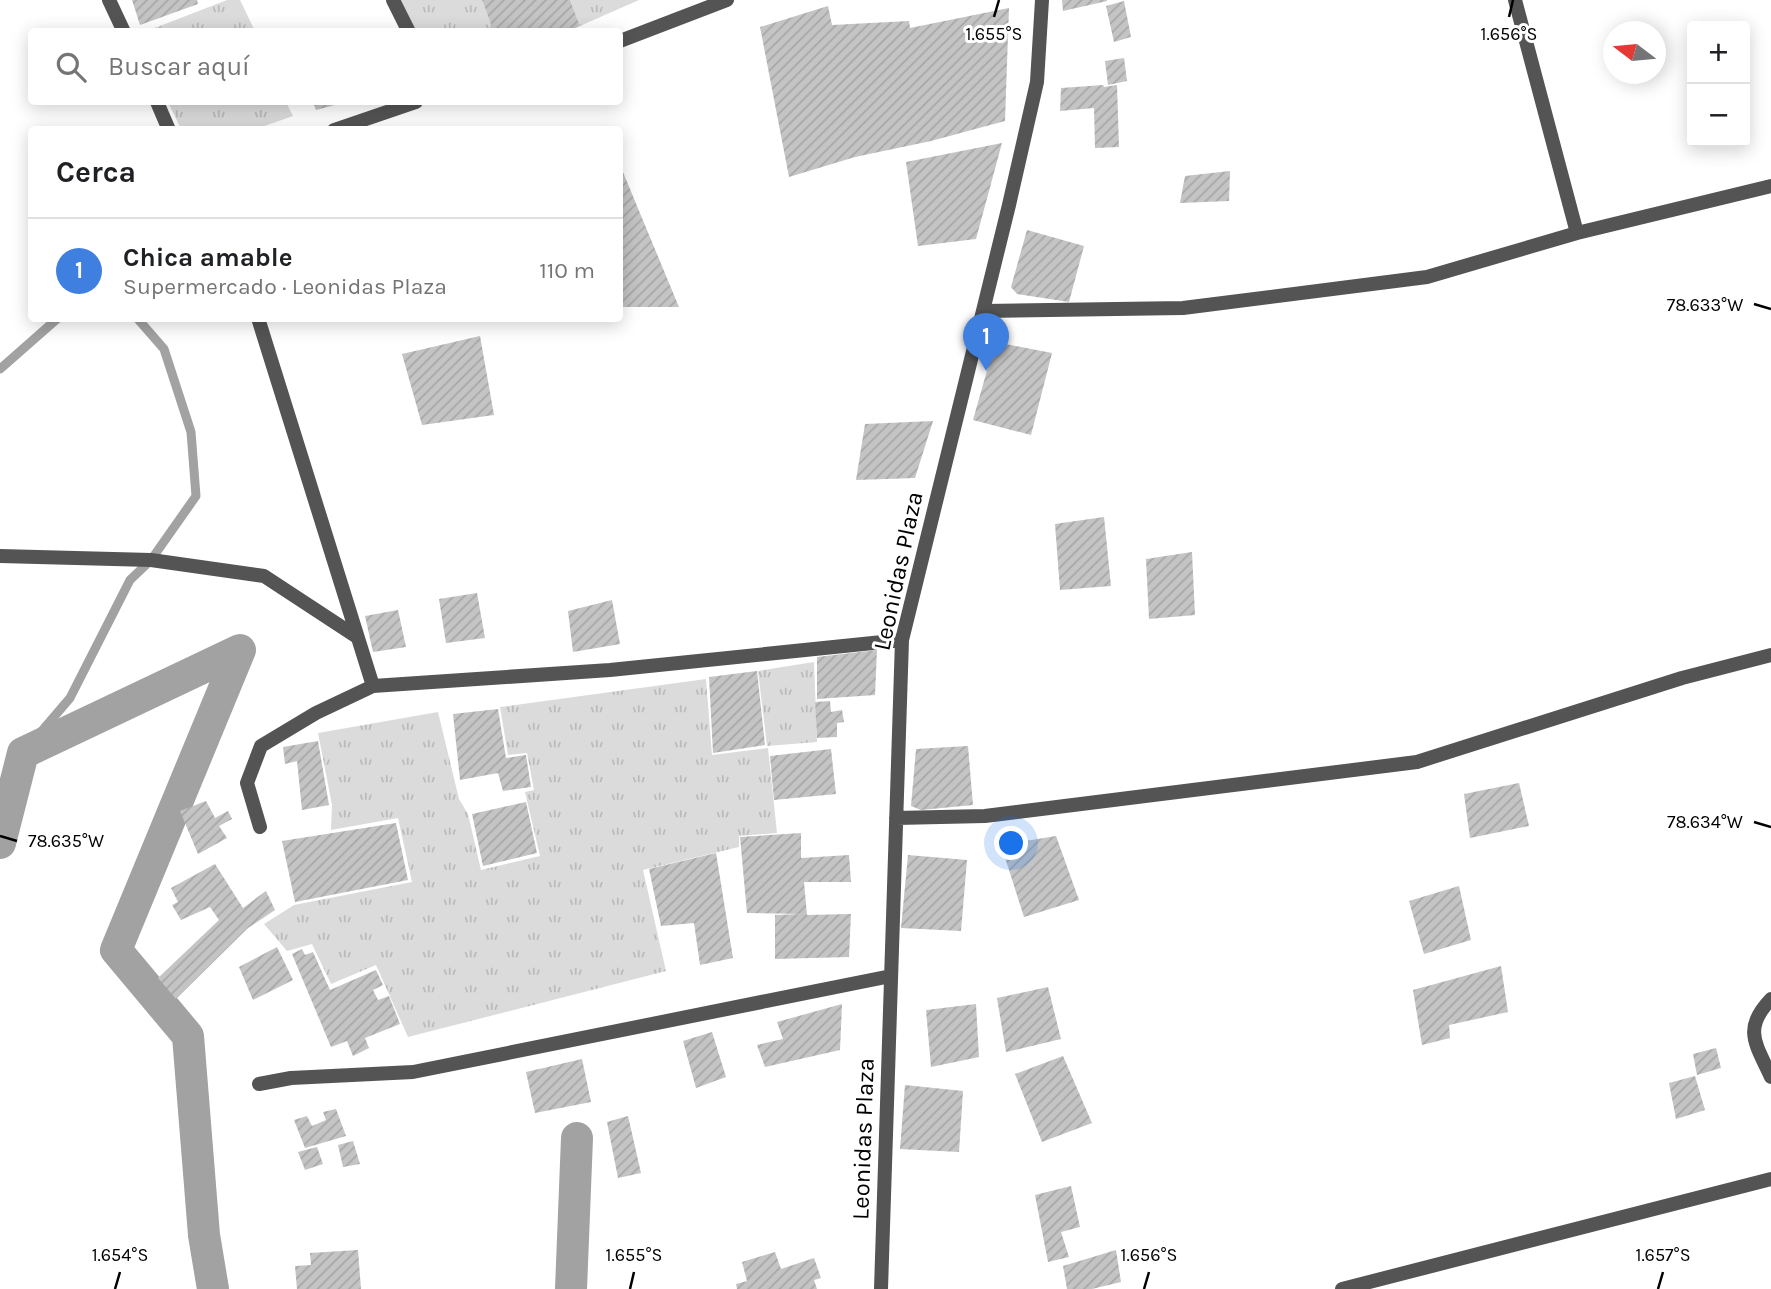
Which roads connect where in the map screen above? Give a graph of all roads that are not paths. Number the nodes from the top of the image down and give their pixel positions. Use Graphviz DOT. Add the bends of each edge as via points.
graph roads {
  1 [pos="109,0"];
  2 [pos="393,0"];
  3 [pos="727,0"];
  4 [pos="1042,0"];
  5 [pos="1515,0"];
  6 [pos="122,28"];
  7 [pos="407,28"];
  8 [pos="623,40"];
  9 [pos="158,105"];
  10 [pos="407,105"];
  11 [pos="167,126"];
  12 [pos="346,126"];
  13 [pos="1771,186"];
  14 [pos="1577,233"];
  15 [pos="983,312"];
  16 [pos="259,322"];
  17 [pos="0,556"];
  18 [pos="357,637"];
  19 [pos="902,639"];
  20 [pos="1771,654"];
  21 [pos="373,686"];
  22 [pos="896,818"];
  23 [pos="260,827"];
  24 [pos="891,976"];
  25 [pos="1771,999"];
  26 [pos="1771,1077"];
  27 [pos="259,1084"];
  28 [pos="1771,1179"];
  29 [pos="881,1289"];
  30 [pos="1342,1289"];
  1 -- 6 [label="street"];
  2 -- 7 [label="street"];
  3 -- 8 [label="street"];
  4 -- 15 [label="street, Leonidas Plaza" via="1037,82"];
  5 -- 14 [label="street"];
  9 -- 11 [label="street"];
  10 -- 12 [label="street"];
  13 -- 14 [label="street"];
  14 -- 15 [label="street" via="1427,277 1183,308"];
  15 -- 19 [label="street, Leonidas Plaza"];
  16 -- 18 [label="street"];
  17 -- 18 [label="street" via="151,560 264,576"];
  18 -- 21 [label="street"];
  19 -- 21 [label="street" via="610,670"];
  19 -- 22 [label="street, Leonidas Plaza"];
  20 -- 22 [label="street" via="1417,762 985,816"];
  21 -- 23 [label="street" via="261,746 247,783"];
  22 -- 24 [label="street, Leonidas Plaza"];
  24 -- 27 [label="street" via="413,1072"];
  24 -- 29 [label="street, Leonidas Plaza"];
  25 -- 26 [label="street" via="1758,1013 1753,1036"];
  28 -- 30 [label="street"];
}
